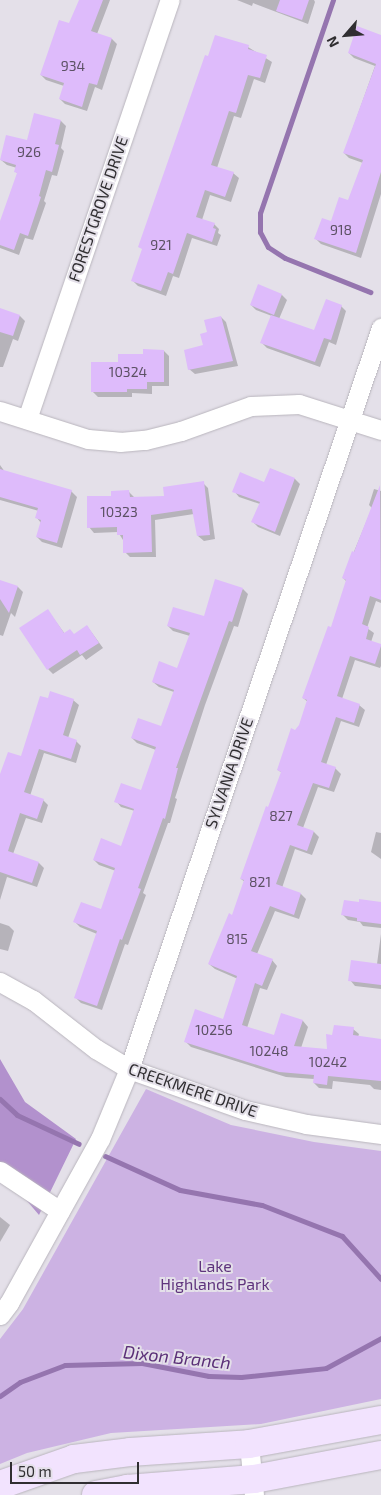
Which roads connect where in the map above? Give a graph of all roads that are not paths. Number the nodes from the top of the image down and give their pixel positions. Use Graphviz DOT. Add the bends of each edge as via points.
graph roads {
  1 [pos="170,0"];
  2 [pos="381,328"];
  3 [pos="0,411"];
  4 [pos="28,419"];
  5 [pos="348,419"];
  6 [pos="381,430"];
  7 [pos="0,982"];
  8 [pos="129,1069"];
  9 [pos="381,1134"];
  10 [pos="0,1171"];
  11 [pos="60,1210"];
  12 [pos="0,1315"];
  13 [pos="381,1420"];
  14 [pos="249,1444"];
  15 [pos="381,1455"];
  16 [pos="0,1485"];
  17 [pos="254,1487"];
  18 [pos="96,1495"];
  1 -- 4 [label="street, FORESTGROVE DRIVE"];
  2 -- 5 [label="street, SYLVANIA DRIVE"];
  3 -- 4 [label="street"];
  4 -- 5 [label="street" via="88,439 120,442 181,431 251,406 300,404"];
  5 -- 6 [label="street"];
  5 -- 8 [label="street, SYLVANIA DRIVE"];
  7 -- 8 [label="street, CREEKMERE DRIVE" via="33,1000 96,1049"];
  8 -- 9 [label="street, CREEKMERE DRIVE" via="245,1110 306,1124"];
  8 -- 11 [label="street, SYLVANIA DRIVE" via="100,1139"];
  10 -- 11 [label="street"];
  11 -- 12 [label="street, SYLVANIA DRIVE" via="10,1303"];
  13 -- 14 [label="main road"];
  14 -- 16 [label="main road" via="74,1459"];
  14 -- 17 [label="street"];
  15 -- 17 [label="main road"];
  17 -- 18 [label="main road" via="127,1489"];
}
